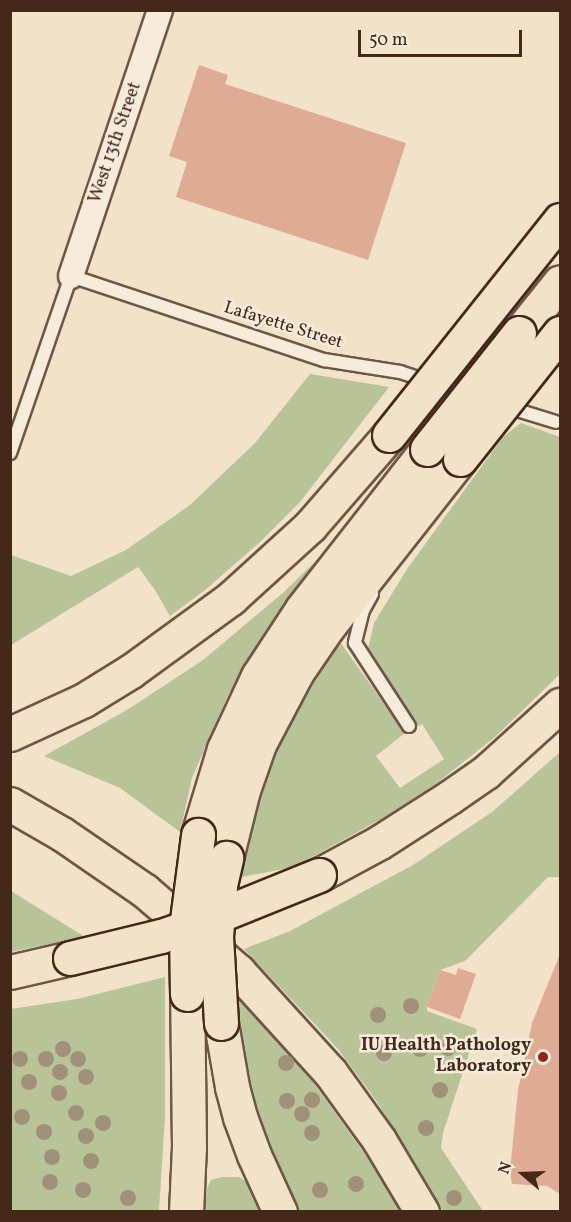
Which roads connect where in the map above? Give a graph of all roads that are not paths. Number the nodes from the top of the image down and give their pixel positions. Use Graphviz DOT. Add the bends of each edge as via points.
graph roads {
  1 [pos="160,10"];
  2 [pos="561,220"];
  3 [pos="71,276"];
  4 [pos="561,282"];
  5 [pos="561,333"];
  6 [pos="556,422"];
  7 [pos="10,453"];
  8 [pos="426,502"];
  9 [pos="561,705"];
  10 [pos="409,726"];
  11 [pos="10,734"];
  12 [pos="10,804"];
  13 [pos="10,972"];
  14 [pos="186,1212"];
  15 [pos="280,1212"];
  16 [pos="422,1212"];
  1 -- 3 [label="street, West 13th Street"];
  2 -- 11 [label="highway, bridge" via="389,435 310,526 231,598 131,671 84,700"];
  3 -- 6 [label="lane, Lafayette Street" via="324,360 400,372"];
  3 -- 7 [label="lane"];
  4 -- 14 [label="highway, bridge" via="302,609 258,676 224,749 198,835 186,928"];
  5 -- 8 [label="highway, bridge"];
  8 -- 10 [label="lane" via="363,610 355,643"];
  8 -- 15 [label="highway, bridge" via="327,628 283,696 251,766 220,885 216,937 221,1023 232,1087 254,1155"];
  9 -- 13 [label="highway, bridge" via="486,772 380,842 319,874 160,936"];
  12 -- 16 [label="highway" via="145,891 238,971 330,1072 379,1140"];
}
